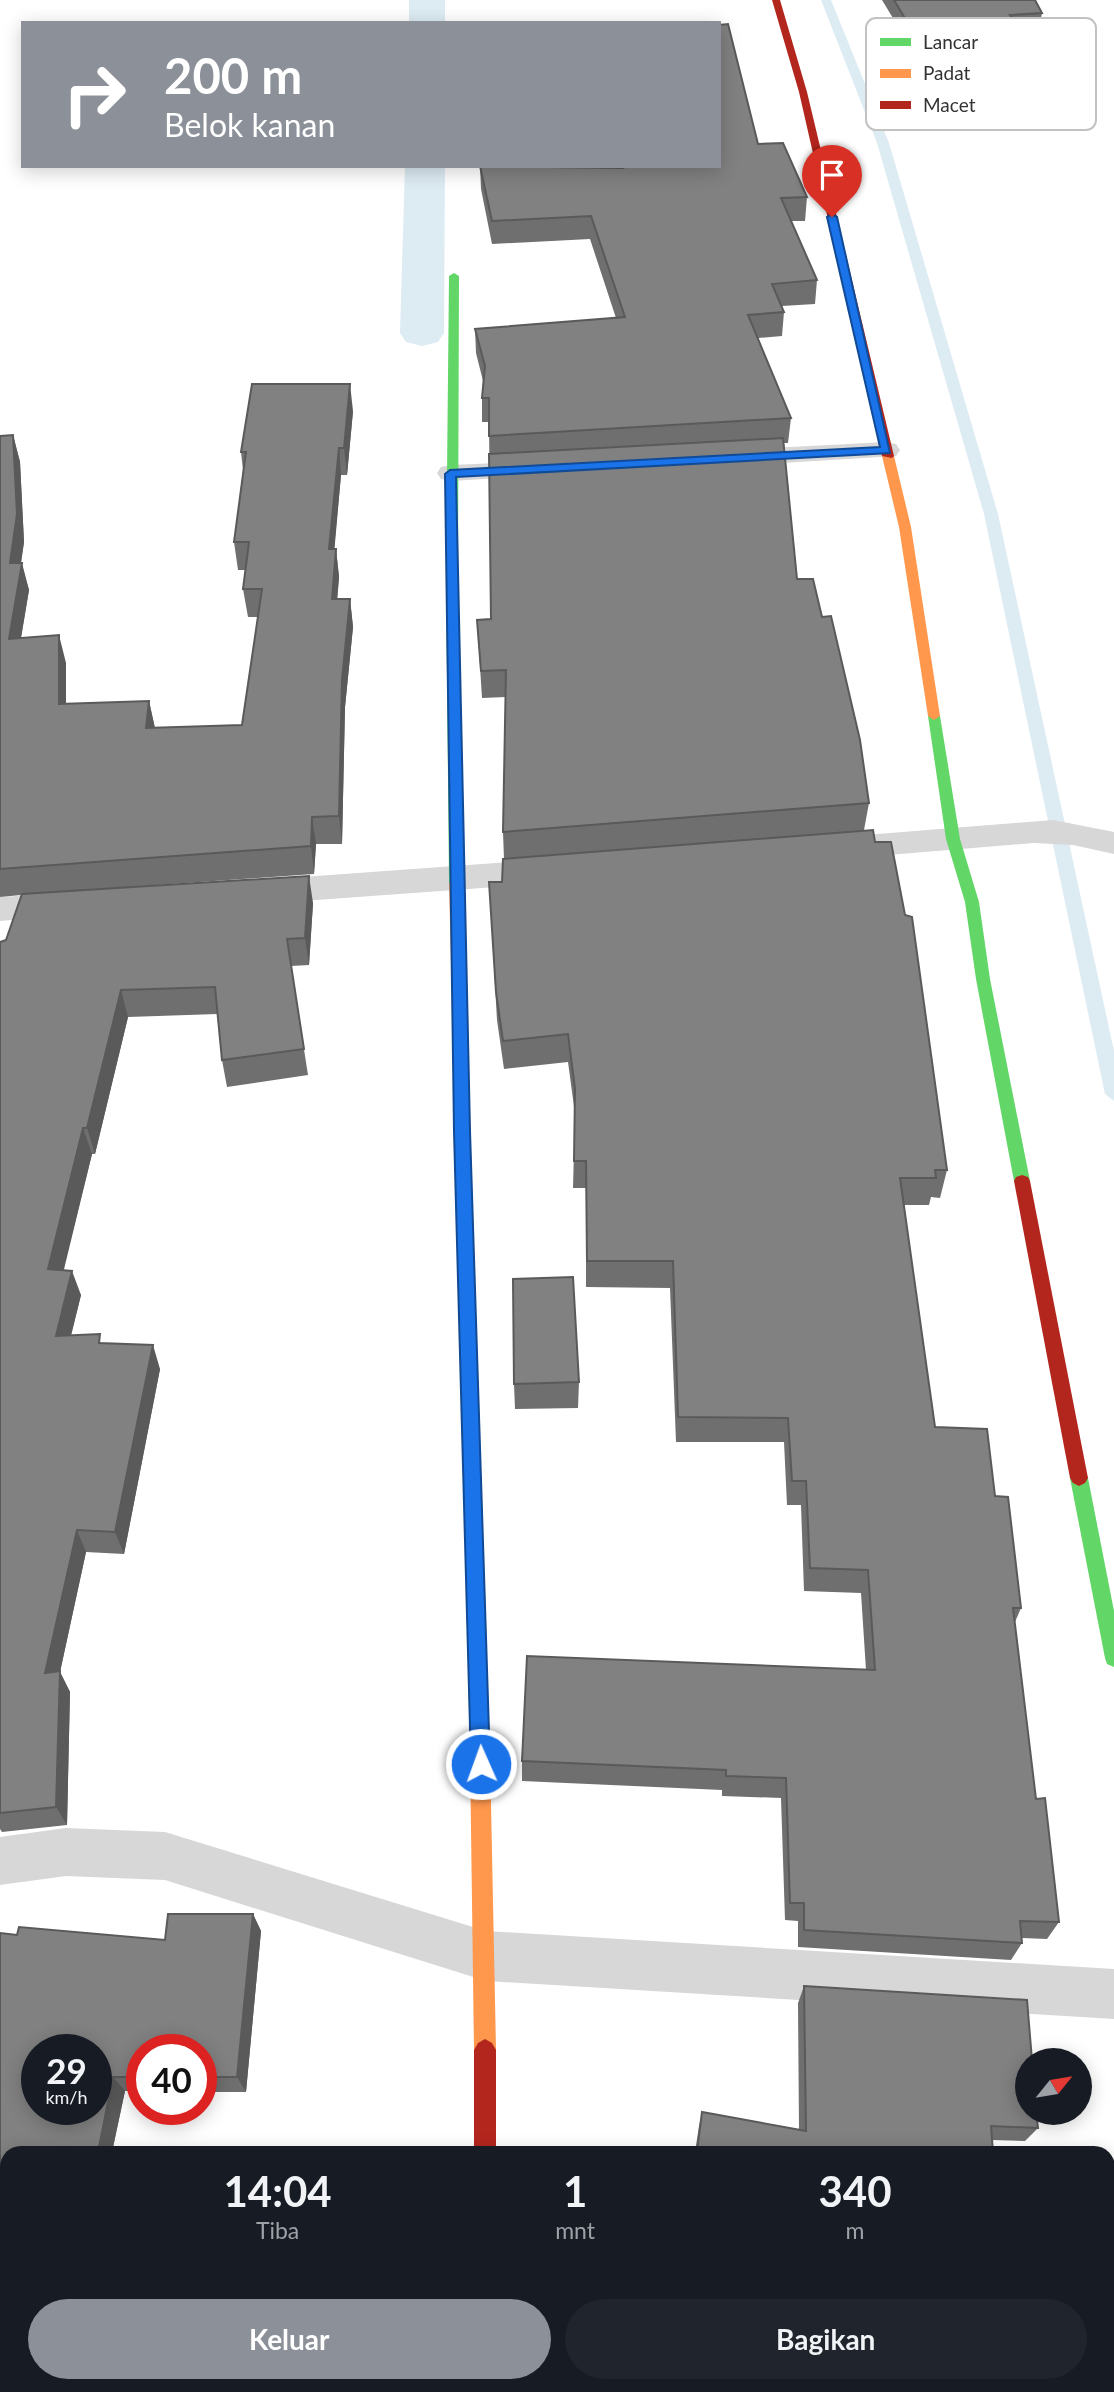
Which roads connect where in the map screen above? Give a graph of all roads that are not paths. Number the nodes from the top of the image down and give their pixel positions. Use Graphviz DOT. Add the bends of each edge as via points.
graph roads {
  1 [pos="776,0"];
  2 [pos="454,276"];
  3 [pos="886,450"];
  4 [pos="709,460"];
  5 [pos="573,467"];
  6 [pos="450,474"];
  7 [pos="953,839"];
  8 [pos="1103,840"];
  9 [pos="816,850"];
  10 [pos="581,869"];
  11 [pos="457,878"];
  12 [pos="236,894"];
  13 [pos="98,903"];
  14 [pos="7,909"];
  15 [pos="4,945"];
  16 [pos="1114,1658"];
  17 [pos="0,1861"];
  18 [pos="486,1956"];
  19 [pos="1114,1994"];
  20 [pos="485,2146"];
  1 -- 3 [label="street" via="803,92"];
  2 -- 6 [label="street"];
  3 -- 4 [label="street"];
  3 -- 7 [label="street" via="905,527"];
  5 -- 6 [label="street"];
  6 -- 11 [label="street"];
  7 -- 8 [label="street" via="1024,830"];
  7 -- 9 [label="street"];
  7 -- 16 [label="street" via="972,902"];
  10 -- 11 [label="street"];
  11 -- 12 [label="street"];
  11 -- 18 [label="street"];
  13 -- 14 [label="street"];
  14 -- 15 [label="street"];
  17 -- 18 [label="street" via="66,1852 164,1856"];
  18 -- 19 [label="street"];
  18 -- 20 [label="street"];
}
